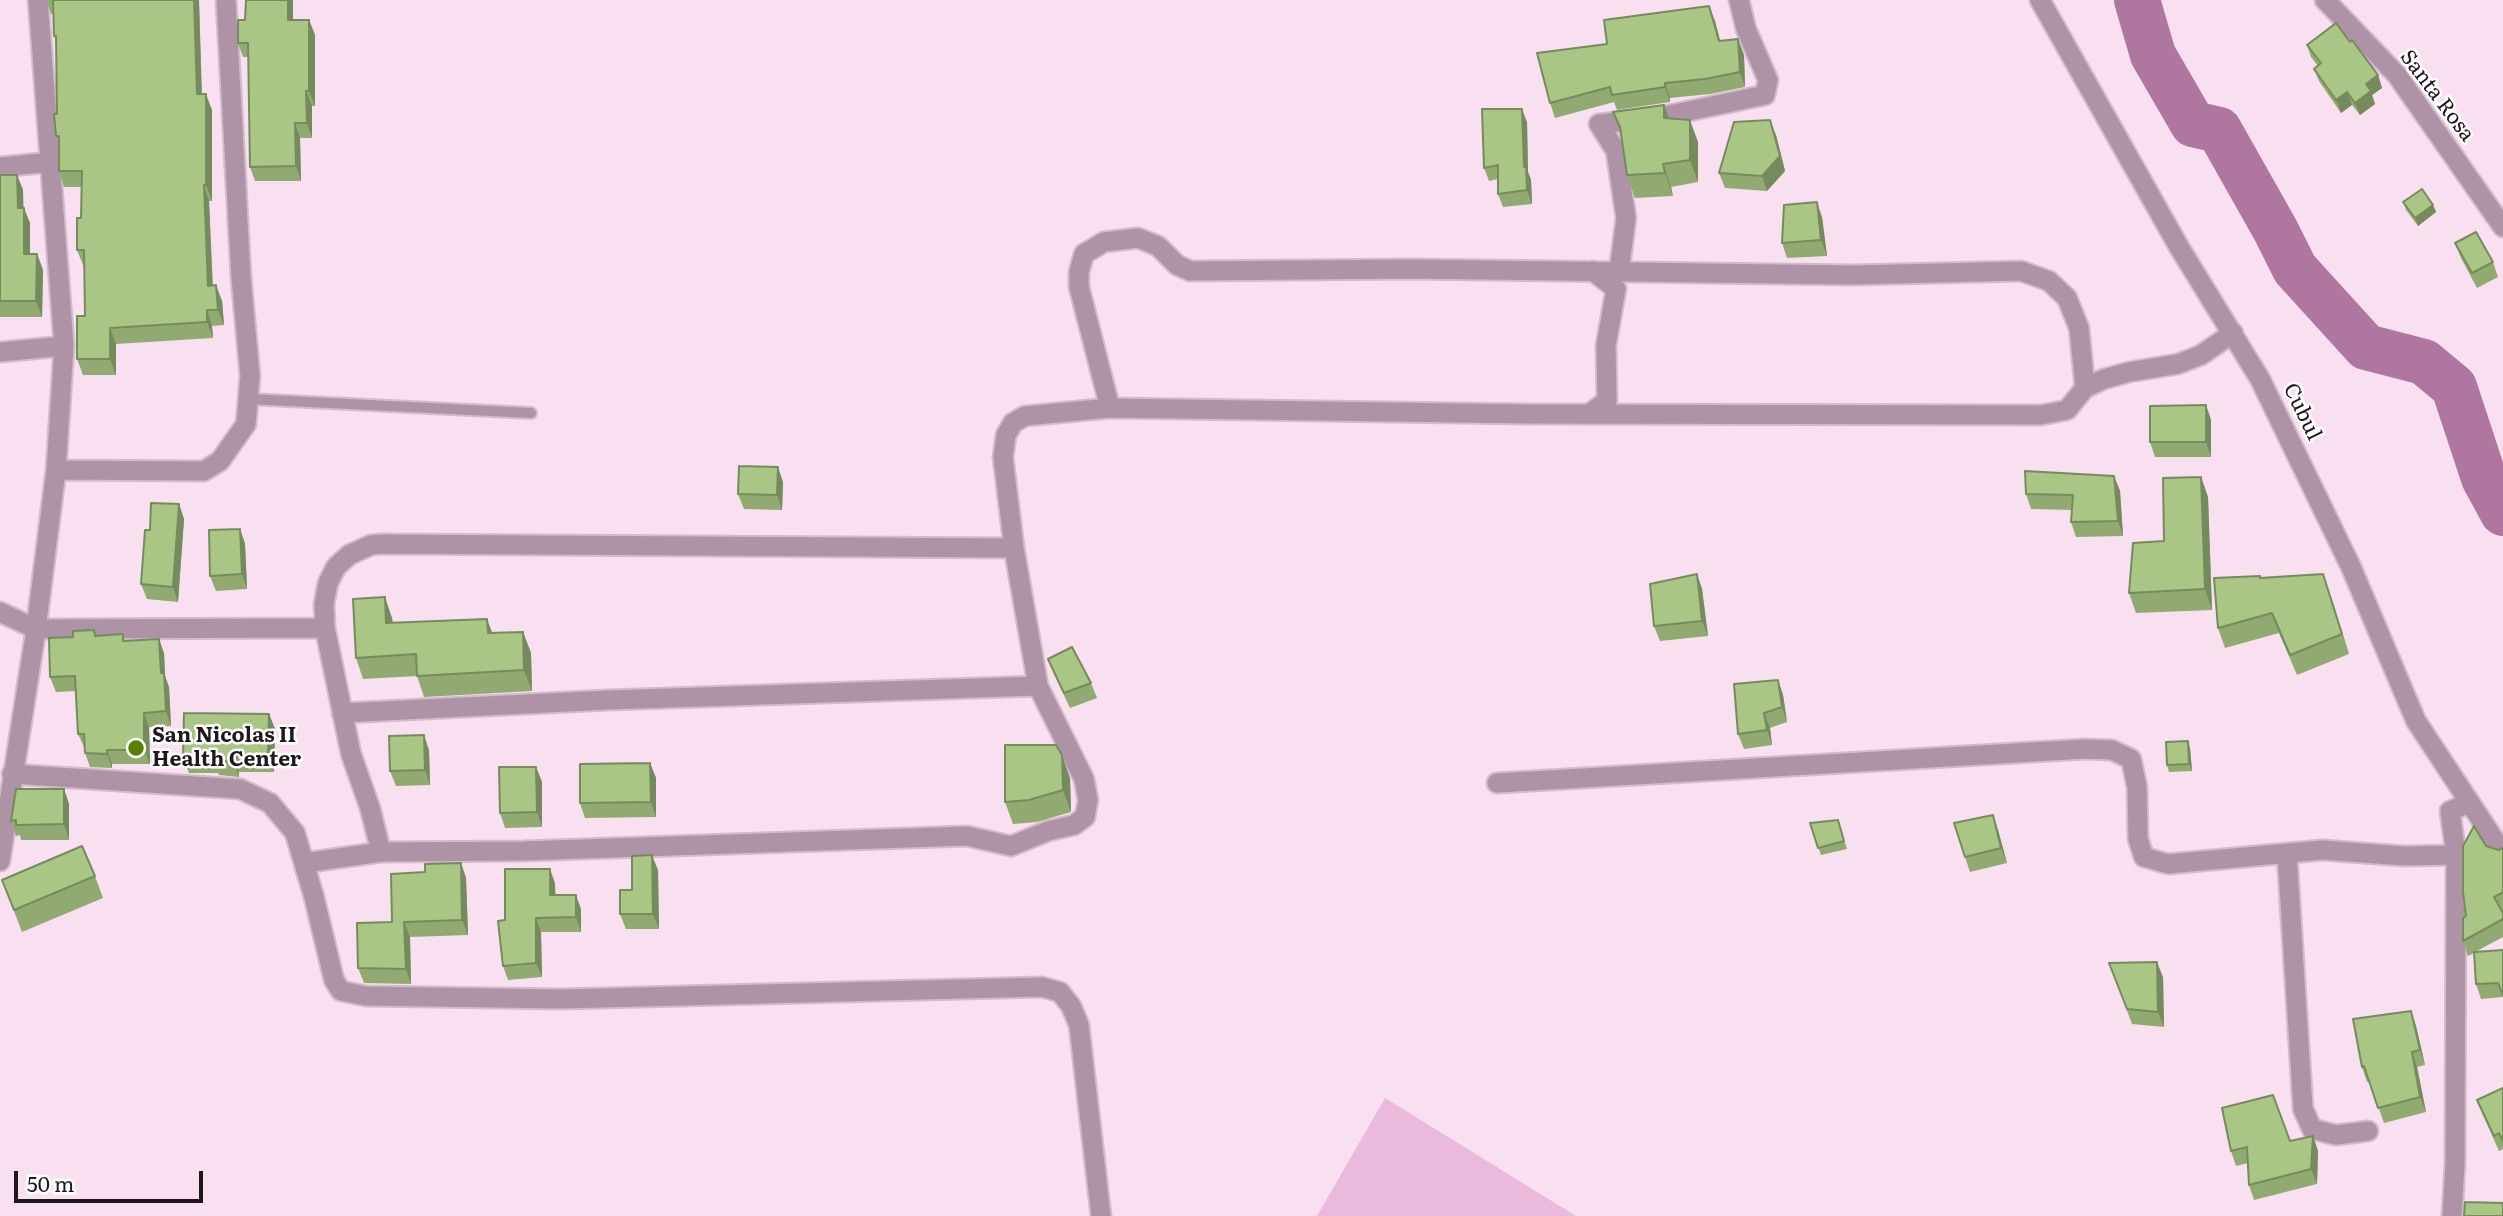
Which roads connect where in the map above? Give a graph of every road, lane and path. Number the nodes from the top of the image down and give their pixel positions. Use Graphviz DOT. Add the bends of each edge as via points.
graph roads {
  1 [pos="38,0"];
  2 [pos="226,0"];
  3 [pos="1739,0"];
  4 [pos="2040,0"];
  5 [pos="2325,0"];
  6 [pos="51,162"];
  7 [pos="0,167"];
  8 [pos="2501,219"];
  9 [pos="1593,271"];
  10 [pos="1619,272"];
  11 [pos="2233,333"];
  12 [pos="64,346"];
  13 [pos="0,352"];
  14 [pos="2085,388"];
  15 [pos="248,399"];
  16 [pos="1110,408"];
  17 [pos="531,413"];
  18 [pos="1589,414"];
  19 [pos="56,470"];
  20 [pos="1014,548"];
  21 [pos="0,612"];
  22 [pos="325,628"];
  23 [pos="36,629"];
  24 [pos="1038,686"];
  25 [pos="342,713"];
  26 [pos="12,774"];
  27 [pos="1497,783"];
  28 [pos="2469,803"];
  29 [pos="381,852"];
  30 [pos="2503,853"];
  31 [pos="2287,854"];
  32 [pos="2456,855"];
  33 [pos="0,862"];
  34 [pos="304,863"];
  35 [pos="2368,1131"];
  36 [pos="1101,1216"];
  37 [pos="2452,1216"];
  1 -- 6 [label="street"];
  2 -- 15 [label="street"];
  3 -- 10 [label="street" via="1768,80 1765,95 1600,124 1616,151 1626,218"];
  4 -- 11 [label="street, Cubul" via="2179,247"];
  5 -- 8 [label="street, Santa Rosa" via="2397,75"];
  6 -- 7 [label="street"];
  6 -- 12 [label="street"];
  9 -- 10 [label="street"];
  9 -- 16 [label="street" via="1190,271 1158,246 1138,238 1104,243 1084,254 1079,287"];
  9 -- 18 [label="street" via="1616,289 1606,345 1607,401"];
  10 -- 14 [label="street" via="1853,275 2021,271 2049,281 2067,298 2079,328"];
  11 -- 14 [label="street" via="2178,364 2129,372"];
  11 -- 28 [label="street, Cubul" via="2351,567 2416,721"];
  12 -- 13 [label="street"];
  12 -- 19 [label="street"];
  14 -- 18 [label="street" via="2067,410 2016,417"];
  15 -- 17 [label="lane"];
  15 -- 19 [label="street" via="246,424 220,461 204,471"];
  16 -- 18 [label="street"];
  16 -- 20 [label="street" via="1025,416 1013,424 1006,435 1003,457"];
  19 -- 23 [label="street"];
  20 -- 22 [label="street" via="371,545 349,555 328,583"];
  20 -- 24 [label="street"];
  21 -- 23 [label="street"];
  22 -- 23 [label="street"];
  22 -- 25 [label="street"];
  23 -- 26 [label="street"];
  24 -- 25 [label="street"];
  24 -- 29 [label="street" via="1084,779 1088,800 1085,817 1074,825 1011,846 967,836"];
  25 -- 29 [label="street"];
  26 -- 33 [label="street"];
  26 -- 34 [label="street" via="240,789 271,803 287,821"];
  27 -- 31 [label="street" via="2112,750 2131,760 2137,787 2138,839 2144,857 2168,864"];
  28 -- 30 [label="street, Cubul"];
  28 -- 32 [label="street" via="2450,811"];
  29 -- 34 [label="street"];
  31 -- 32 [label="street" via="2322,850"];
  31 -- 35 [label="street" via="2303,1109 2312,1129 2336,1136"];
  32 -- 37 [label="street"];
  34 -- 36 [label="street" via="334,980 341,991 366,996 561,999 1042,987 1060,992 1079,1025"];
}
